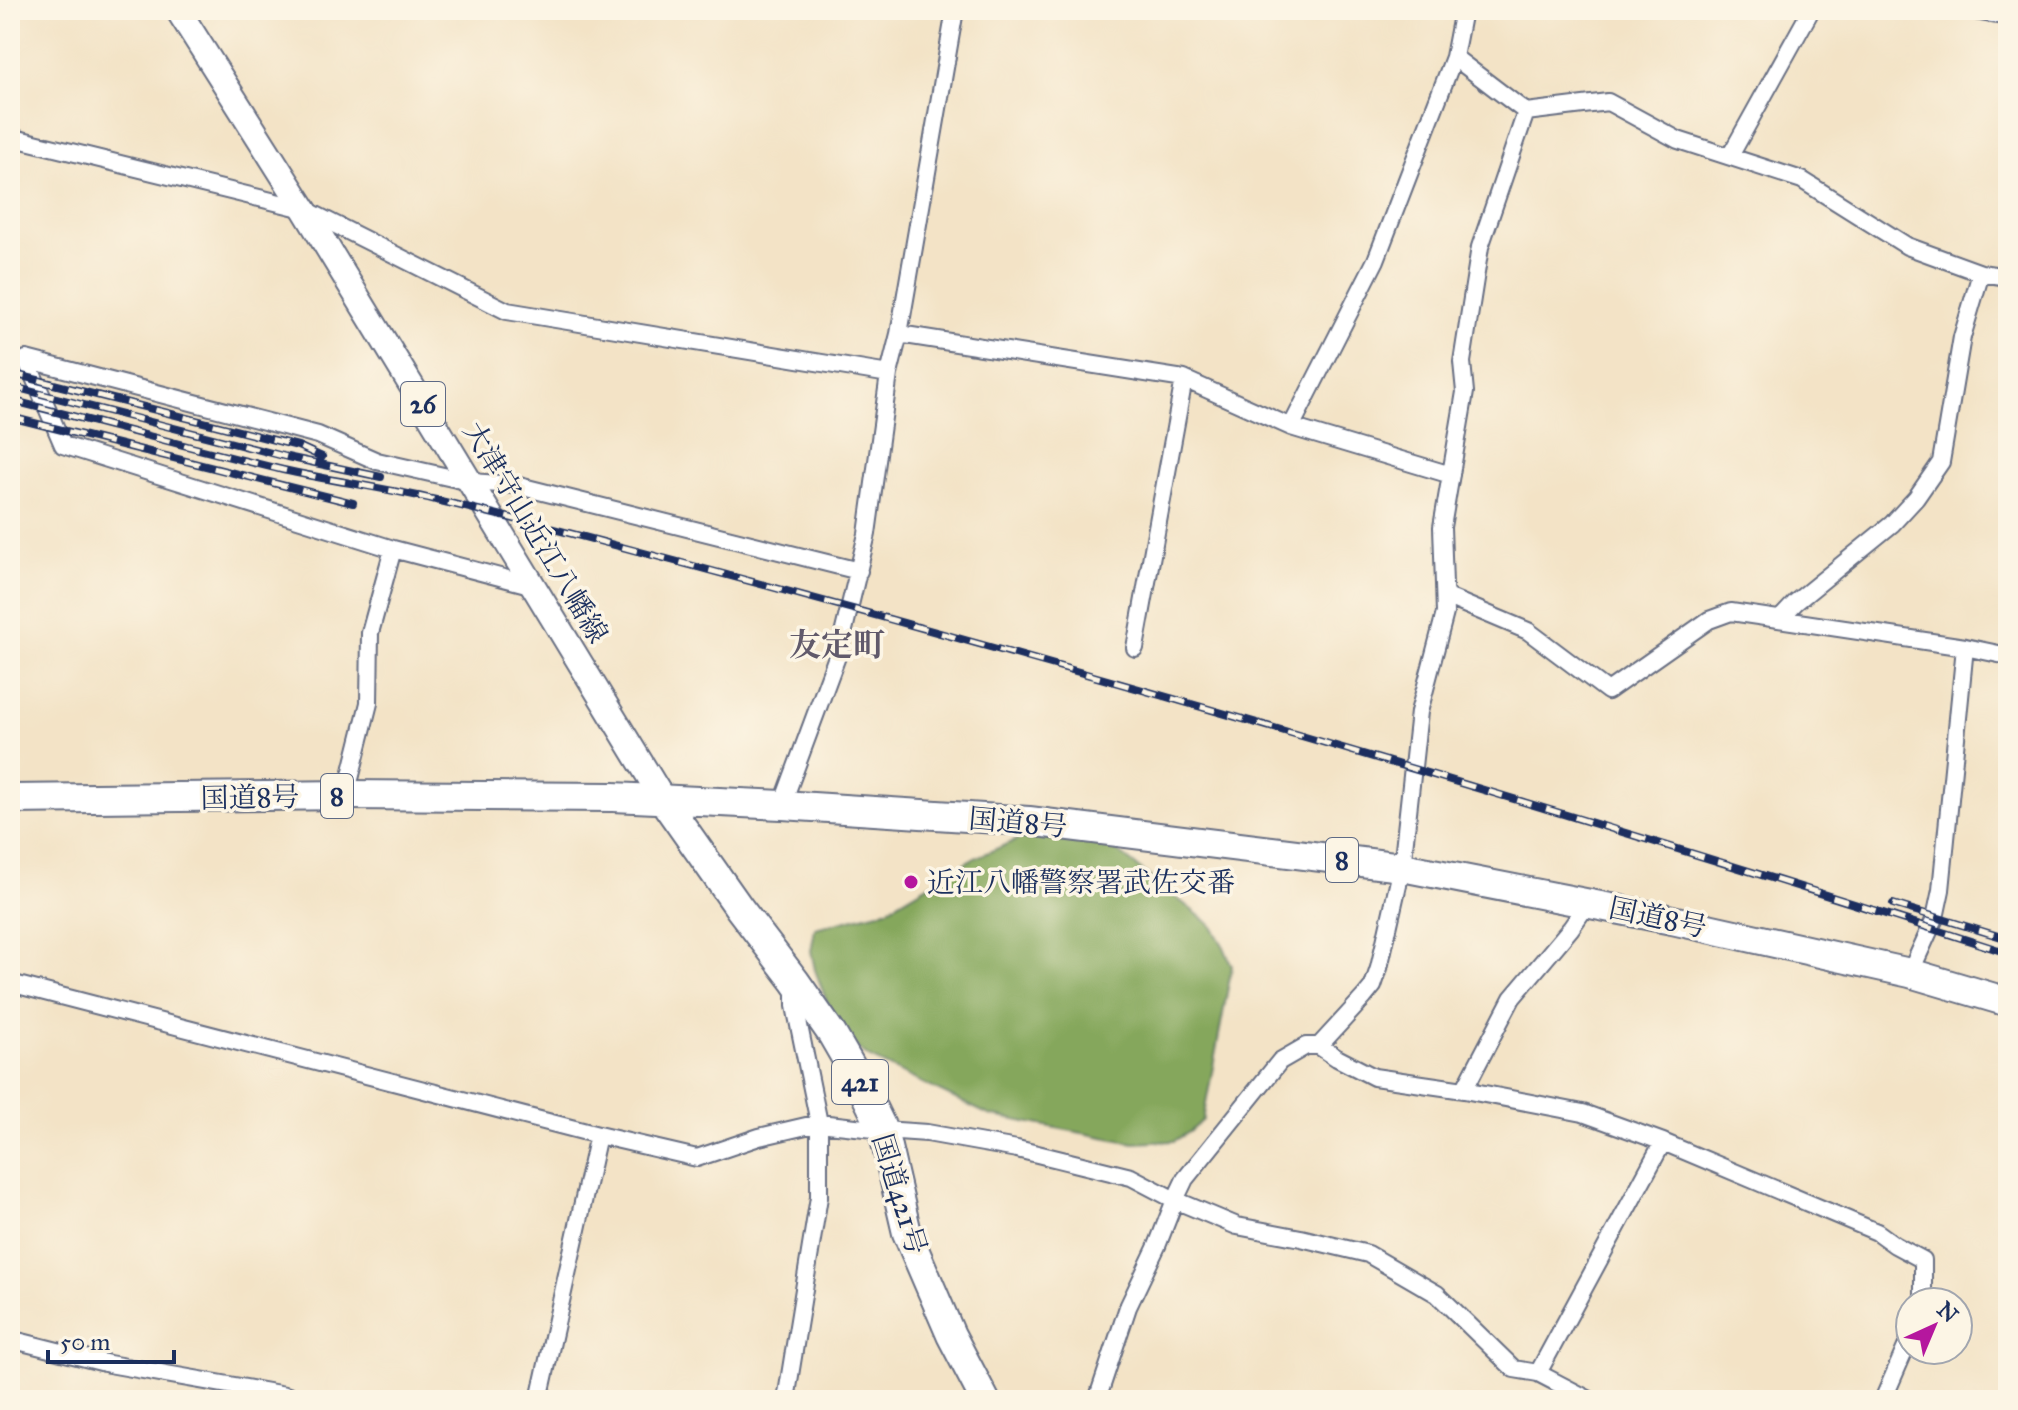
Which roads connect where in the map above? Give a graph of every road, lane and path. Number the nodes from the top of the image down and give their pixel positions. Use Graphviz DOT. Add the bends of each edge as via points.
graph roads {
  1 [pos="178,10"];
  2 [pos="955,10"];
  3 [pos="1463,10"];
  4 [pos="1811,10"];
  5 [pos="1969,10"];
  6 [pos="2008,17"];
  7 [pos="1454,57"];
  8 [pos="1526,112"];
  9 [pos="10,137"];
  10 [pos="1730,156"];
  11 [pos="304,209"];
  12 [pos="1981,273"];
  13 [pos="2008,277"];
  14 [pos="899,334"];
  15 [pos="889,374"];
  16 [pos="1184,379"];
  17 [pos="1291,427"];
  18 [pos="1451,475"];
  19 [pos="470,482"];
  20 [pos="393,549"];
  21 [pos="859,571"];
  22 [pos="534,586"];
  23 [pos="1445,596"];
  24 [pos="1780,619"];
  25 [pos="1965,647"];
  26 [pos="1135,648"];
  27 [pos="2008,656"];
  28 [pos="346,795"];
  29 [pos="10,799"];
  30 [pos="664,801"];
  31 [pos="782,805"];
  32 [pos="1402,867"];
  33 [pos="1588,903"];
  34 [pos="1910,973"];
  35 [pos="795,981"];
  36 [pos="10,983"];
  37 [pos="2008,1002"];
  38 [pos="1319,1046"];
  39 [pos="1464,1090"];
  40 [pos="819,1123"];
  41 [pos="883,1130"];
  42 [pos="598,1135"];
  43 [pos="1663,1142"];
  44 [pos="1175,1200"];
  45 [pos="1923,1286"];
  46 [pos="10,1339"];
  47 [pos="1898,1366"];
  48 [pos="1538,1373"];
  49 [pos="299,1400"];
  50 [pos="539,1400"];
  51 [pos="786,1400"];
  52 [pos="985,1400"];
  53 [pos="1097,1400"];
  54 [pos="1590,1400"];
  55 [pos="1883,1400"];
  1 -- 11 [label="main road, 大津守山近江八幡線 / 26"];
  2 -- 14 [label="street"];
  3 -- 7 [label="street"];
  4 -- 10 [label="street"];
  5 -- 6 [label="street"];
  7 -- 8 [label="street"];
  7 -- 17 [label="street" via="1376,260"];
  8 -- 10 [label="street" via="1608,102 1678,140"];
  8 -- 18 [label="street" via="1480,247"];
  9 -- 11 [label="street"];
  10 -- 12 [label="street" via="1802,180 1907,246"];
  11 -- 15 [label="street" via="507,311"];
  11 -- 19 [label="main road, 大津守山近江八幡線 / 26"];
  12 -- 13 [label="street"];
  12 -- 24 [label="street" via="1962,337 1941,462 1892,524"];
  14 -- 15 [label="street"];
  14 -- 16 [label="street"];
  15 -- 21 [label="street"];
  16 -- 17 [label="street"];
  16 -- 26 [label="street"];
  17 -- 18 [label="street"];
  18 -- 23 [label="street" via="1442,527"];
  19 -- 20 [label="street" via="377,461 318,435 26,359 63,445"];
  19 -- 21 [label="street" via="515,485"];
  19 -- 22 [label="main road, 大津守山近江八幡線 / 26"];
  20 -- 22 [label="street"];
  20 -- 28 [label="street" via="370,633 369,703"];
  21 -- 31 [label="street" via="839,651"];
  22 -- 30 [label="main road, 大津守山近江八幡線 / 26"];
  23 -- 24 [label="street" via="1528,631 1608,691 1709,620 1731,612"];
  23 -- 32 [label="street" via="1419,712"];
  24 -- 25 [label="street"];
  25 -- 27 [label="street"];
  25 -- 34 [label="street" via="1941,890 1935,918"];
  28 -- 29 [label="highway, 国道8号 / 8"];
  28 -- 30 [label="highway, 国道8号 / 8"];
  30 -- 31 [label="highway, 国道8号 / 8"];
  30 -- 35 [label="highway, 国道421号 / 421"];
  31 -- 32 [label="highway, 国道8号 / 8" via="1029,821"];
  32 -- 33 [label="highway, 国道8号 / 8"];
  32 -- 38 [label="street" via="1373,986"];
  33 -- 34 [label="highway, 国道8号 / 8"];
  33 -- 39 [label="street" via="1512,998"];
  34 -- 37 [label="highway, 国道8号 / 8"];
  35 -- 40 [label="street" via="795,1006"];
  35 -- 41 [label="highway, 国道421号 / 421" via="832,1034"];
  36 -- 42 [label="street"];
  38 -- 39 [label="street" via="1374,1077"];
  38 -- 44 [label="street" via="1306,1046 1280,1061 1185,1179"];
  39 -- 43 [label="street" via="1583,1113"];
  40 -- 41 [label="street"];
  40 -- 42 [label="street" via="697,1158"];
  40 -- 51 [label="street" via="819,1197"];
  41 -- 44 [label="street" via="1017,1149 1131,1177"];
  41 -- 52 [label="highway, 国道421号 / 421" via="907,1233"];
  42 -- 50 [label="street"];
  43 -- 45 [label="street" via="1877,1232 1923,1260"];
  43 -- 48 [label="street"];
  44 -- 48 [label="street" via="1237,1226 1368,1254 1437,1294 1514,1369"];
  44 -- 53 [label="street" via="1128,1307"];
  46 -- 49 [label="street" via="109,1364"];
  47 -- 55 [label="street"];
  48 -- 54 [label="street"];
}
